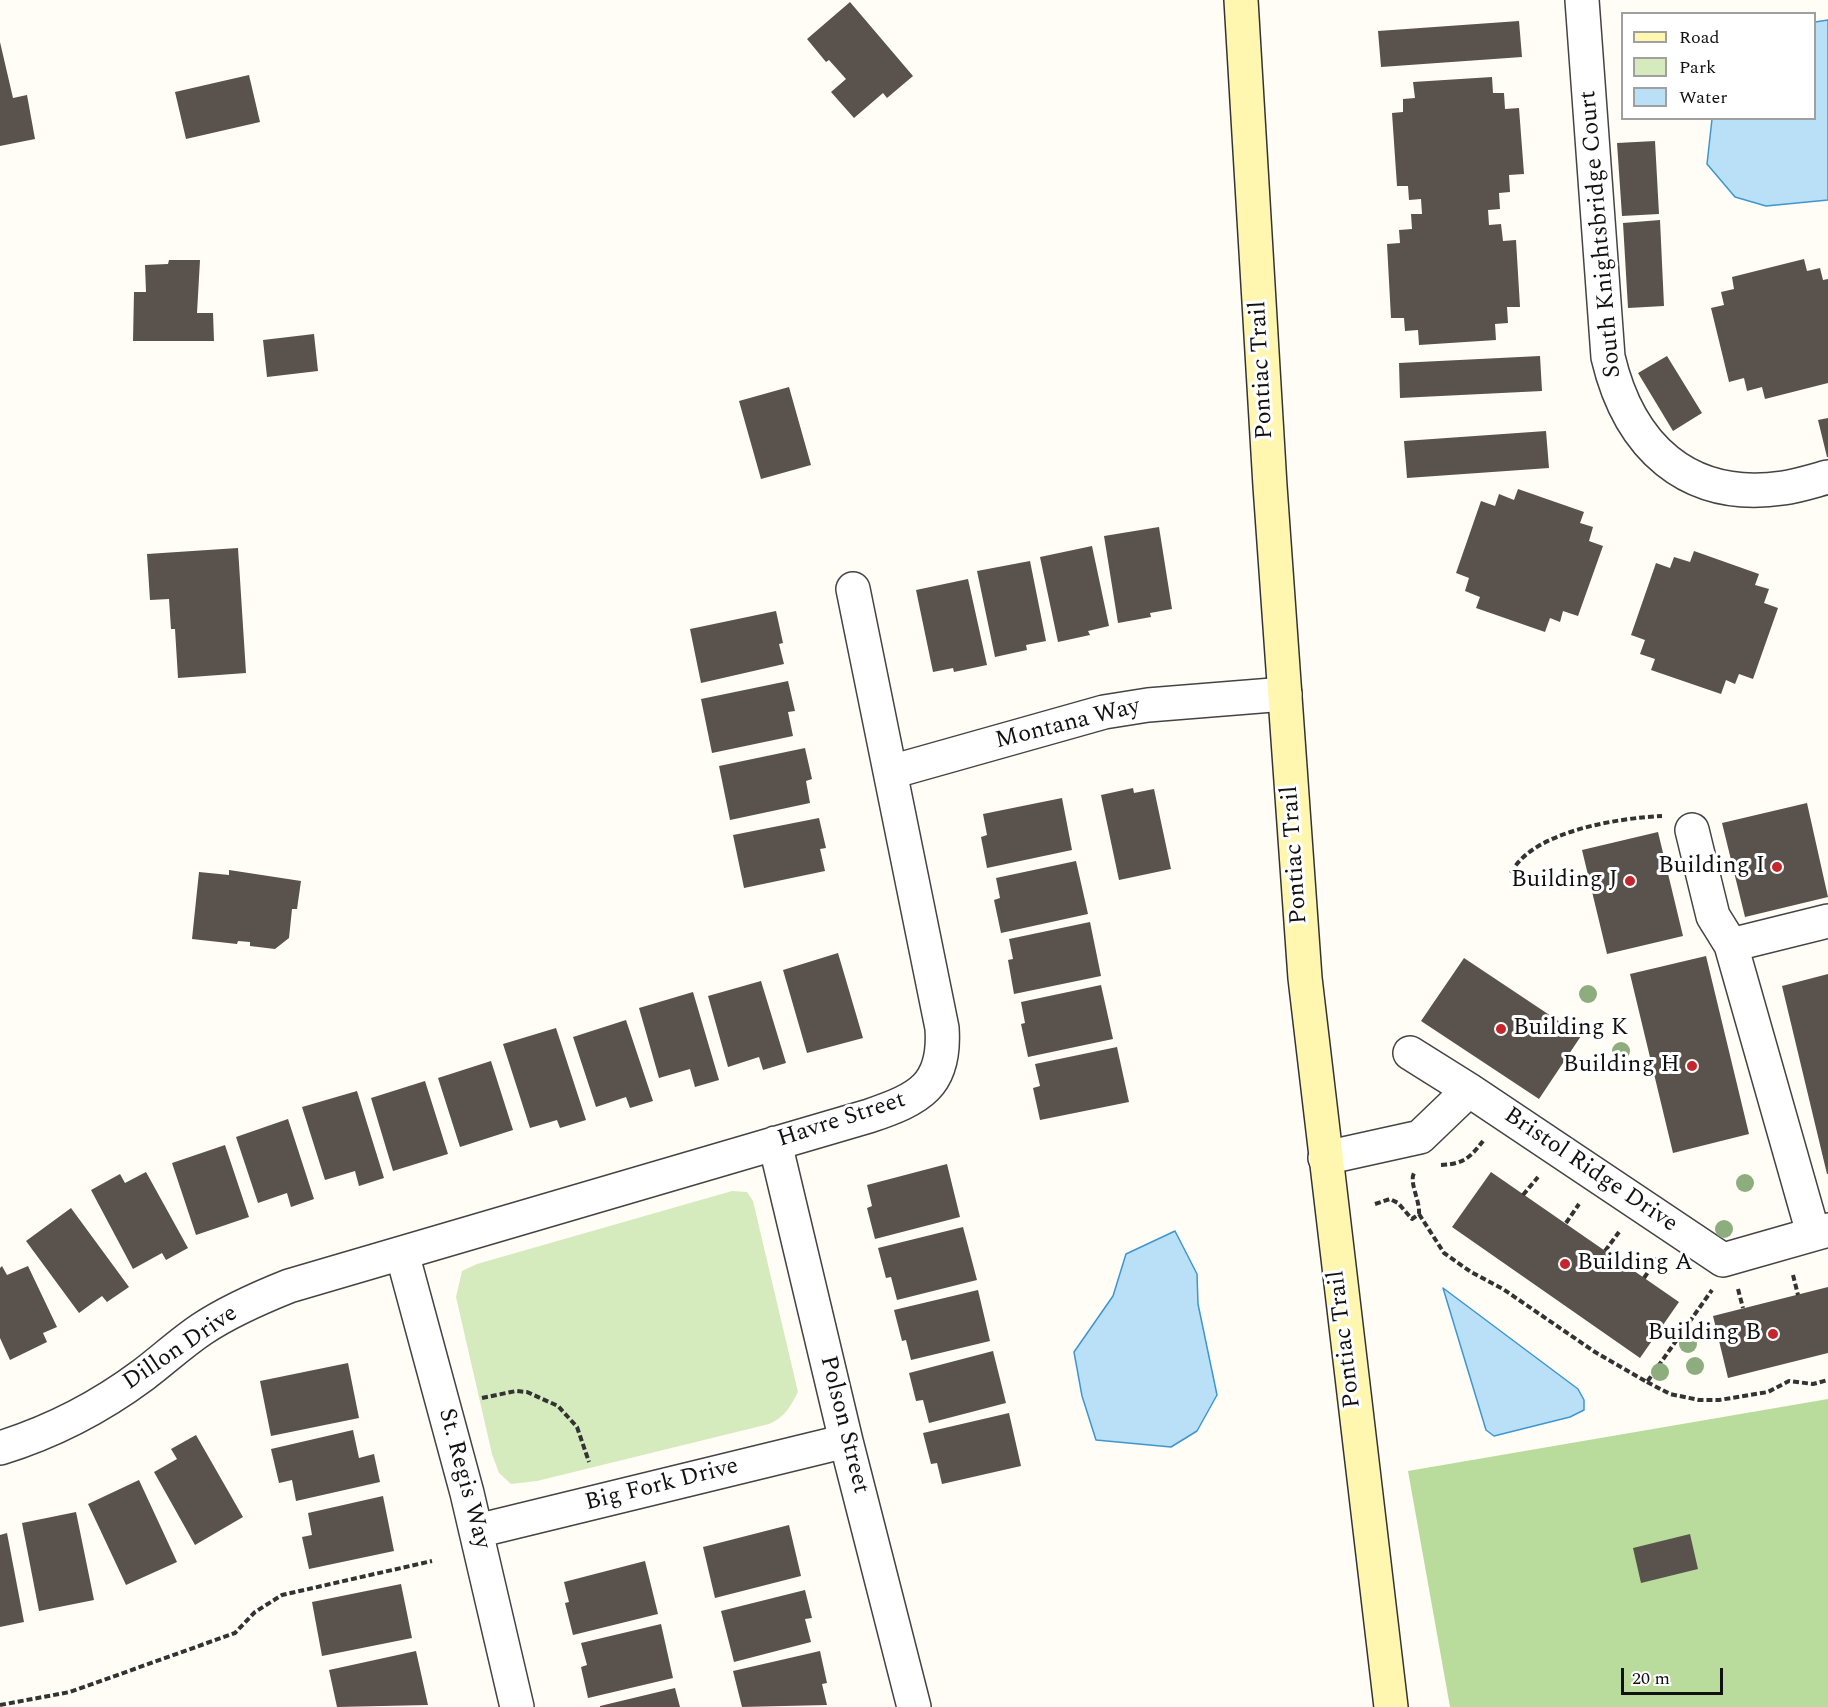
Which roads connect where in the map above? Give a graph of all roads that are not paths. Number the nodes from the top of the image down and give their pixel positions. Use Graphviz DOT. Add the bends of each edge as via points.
graph roads {
  1 [pos="1241,0"];
  2 [pos="1581,0"];
  3 [pos="1828,477"];
  4 [pos="853,589"];
  5 [pos="1285,694"];
  6 [pos="891,772"];
  7 [pos="1679,823"];
  8 [pos="1828,921"];
  9 [pos="1731,945"];
  10 [pos="1410,1053"];
  11 [pos="1469,1090"];
  12 [pos="775,1143"];
  13 [pos="1325,1158"];
  14 [pos="1821,1232"];
  15 [pos="402,1253"];
  16 [pos="846,1441"];
  17 [pos="0,1448"];
  18 [pos="477,1531"];
  19 [pos="517,1707"];
  20 [pos="914,1707"];
  21 [pos="1390,1707"];
  1 -- 5 [label="main road, Pontiac Trail"];
  2 -- 3 [label="street, South Knightsbridge Court" via="1608,357 1615,387 1648,445 1674,469 1739,489 1783,489"];
  4 -- 6 [label="street, Havre Street"];
  5 -- 6 [label="street, Montana Way" via="1104,712"];
  5 -- 13 [label="main road, Pontiac Trail" via="1305,978"];
  6 -- 12 [label="street, Havre Street" via="942,1028 941,1062 916,1097 901,1105"];
  7 -- 9 [label="street, Bristol Ridge Drive" via="1713,916"];
  8 -- 9 [label="street"];
  9 -- 14 [label="street, Bristol Ridge Drive"];
  10 -- 11 [label="street, Bristol Ridge Drive"];
  11 -- 13 [label="street" via="1420,1137"];
  11 -- 14 [label="street, Bristol Ridge Drive" via="1723,1260"];
  12 -- 15 [label="street, Havre Street"];
  12 -- 16 [label="street, Polson Street"];
  13 -- 21 [label="main road, Pontiac Trail"];
  15 -- 17 [label="street, Dillon Drive" via="289,1286 234,1310 74,1419"];
  15 -- 18 [label="street, St. Regis Way"];
  16 -- 18 [label="street, Big Fork Drive"];
  16 -- 20 [label="street, Polson Street"];
  18 -- 19 [label="street, St. Regis Way"];
}
